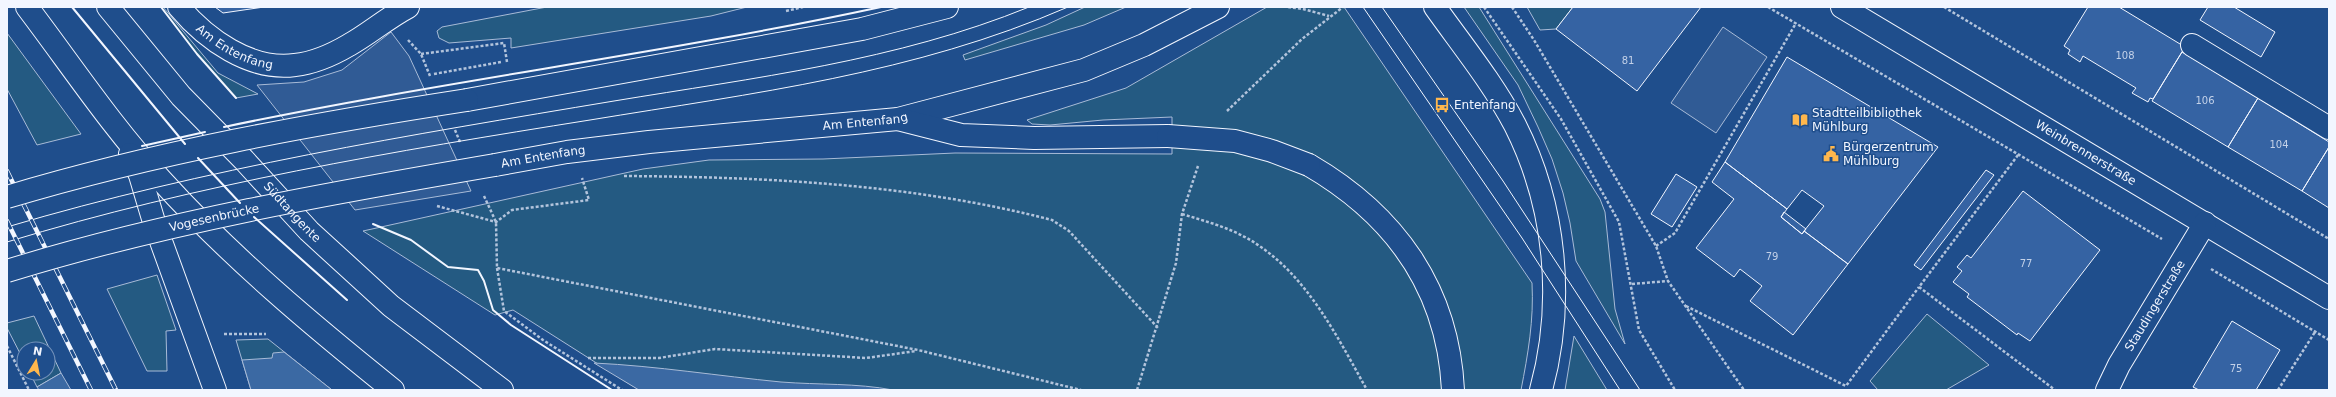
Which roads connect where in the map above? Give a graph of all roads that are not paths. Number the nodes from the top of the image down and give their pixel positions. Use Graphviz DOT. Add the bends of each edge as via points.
graph roads {
  1 [pos="27,7"];
  2 [pos="108,7"];
  3 [pos="408,7"];
  4 [pos="947,7"];
  5 [pos="1218,7"];
  6 [pos="1435,7"];
  7 [pos="1842,7"];
  8 [pos="186,15"];
  9 [pos="2192,45"];
  10 [pos="898,119"];
  11 [pos="2329,128"];
  12 [pos="117,129"];
  13 [pos="495,165"];
  14 [pos="7,197"];
  15 [pos="2205,223"];
  16 [pos="7,271"];
  17 [pos="2329,298"];
  18 [pos="215,390"];
  19 [pos="393,390"];
  20 [pos="502,390"];
  21 [pos="1453,390"];
  22 [pos="1541,390"];
  23 [pos="2108,390"];
  1 -- 12 [label="main road"];
  2 -- 20 [label="main road, Südtangente" via="181,96 244,160 309,232 391,306"];
  3 -- 8 [label="main road, Am Entenfang" via="388,17 334,53 294,66 250,60 209,37"];
  4 -- 14 [label="main road, bridge" via="862,30 467,100 326,122 141,162"];
  5 -- 10 [label="main road, Am Entenfang" via="1144,45 1084,70"];
  6 -- 22 [label="main road" via="1498,97 1514,124 1535,170 1547,217 1552,254 1553,332 1549,362"];
  7 -- 15 [label="main road, Weinbrennerstraße"];
  9 -- 11 [label="main road"];
  10 -- 13 [label="main road, Am Entenfang" via="648,142 567,152"];
  10 -- 21 [label="main road, bridge" via="961,135 1034,138 1168,136 1234,141 1272,151 1309,165 1334,179 1371,210 1398,238 1419,269 1445,330 1452,363"];
  12 -- 18 [label="main road" via="140,175 156,230"];
  12 -- 19 [label="main road" via="162,181 241,261 327,337"];
  13 -- 16 [label="main road, Vogesenbrücke, bridge" via="321,195 185,224"];
  15 -- 17 [label="main road, Weinbrennerstraße"];
  15 -- 23 [label="main road, Staudingerstraße" via="2119,365"];
}
